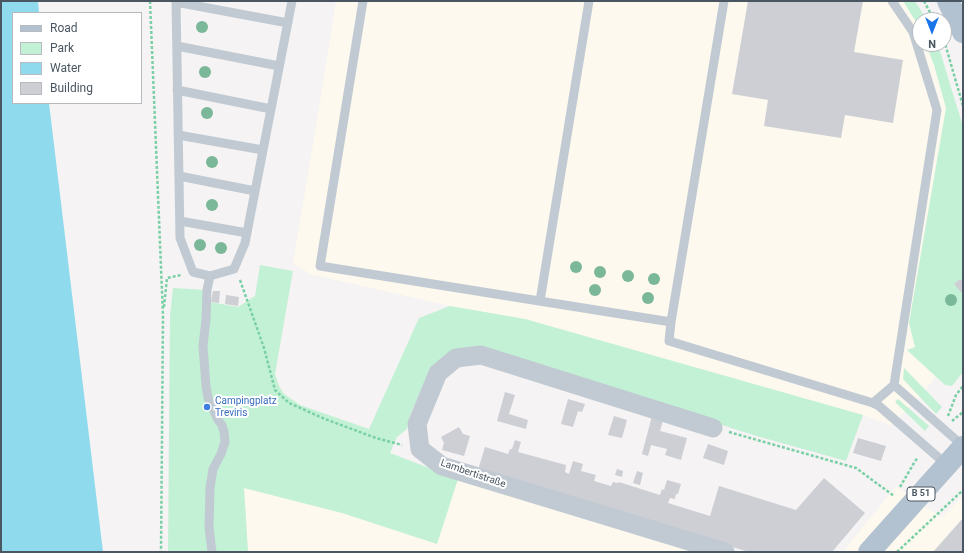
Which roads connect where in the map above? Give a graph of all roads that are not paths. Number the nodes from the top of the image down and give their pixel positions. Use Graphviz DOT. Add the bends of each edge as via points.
graph roads {
  1 [pos="176,1"];
  2 [pos="292,1"];
  3 [pos="363,1"];
  4 [pos="589,1"];
  5 [pos="724,1"];
  6 [pos="892,1"];
  7 [pos="948,1"];
  8 [pos="288,23"];
  9 [pos="963,32"];
  10 [pos="177,46"];
  11 [pos="279,66"];
  12 [pos="178,90"];
  13 [pos="271,109"];
  14 [pos="178,135"];
  15 [pos="263,150"];
  16 [pos="179,176"];
  17 [pos="255,191"];
  18 [pos="180,222"];
  19 [pos="247,233"];
  20 [pos="210,276"];
  21 [pos="540,301"];
  22 [pos="671,322"];
  23 [pos="894,385"];
  24 [pos="876,405"];
  25 [pos="713,428"];
  26 [pos="963,446"];
  27 [pos="947,465"];
  28 [pos="212,552"];
  29 [pos="725,552"];
  30 [pos="869,552"];
  1 -- 8 [label="lane"];
  1 -- 10 [label="lane"];
  2 -- 8 [label="lane"];
  3 -- 21 [label="lane" via="320,266"];
  4 -- 21 [label="lane"];
  5 -- 22 [label="lane"];
  6 -- 23 [label="lane" via="913,32 937,110"];
  7 -- 9 [label="main road"];
  8 -- 11 [label="lane"];
  10 -- 11 [label="lane"];
  10 -- 12 [label="lane"];
  11 -- 13 [label="lane"];
  12 -- 13 [label="lane"];
  12 -- 14 [label="lane"];
  13 -- 15 [label="lane"];
  14 -- 15 [label="lane"];
  14 -- 16 [label="lane"];
  15 -- 17 [label="lane"];
  16 -- 17 [label="lane"];
  16 -- 18 [label="lane"];
  17 -- 19 [label="lane"];
  18 -- 19 [label="lane"];
  18 -- 20 [label="lane" via="180,238 193,272"];
  19 -- 20 [label="lane" via="234,268"];
  20 -- 28 [label="lane" via="203,346 206,386 208,398 222,425 225,442 213,469 210,488 209,527"];
  21 -- 22 [label="lane"];
  22 -- 24 [label="lane" via="669,341"];
  23 -- 24 [label="lane"];
  23 -- 26 [label="lane"];
  24 -- 27 [label="lane"];
  25 -- 29 [label="street, Lambertistraße" via="481,355 456,358 438,373 417,424 420,450 442,466"];
  26 -- 27 [label="main road, B 51"];
  27 -- 30 [label="main road, B 51"];
}
